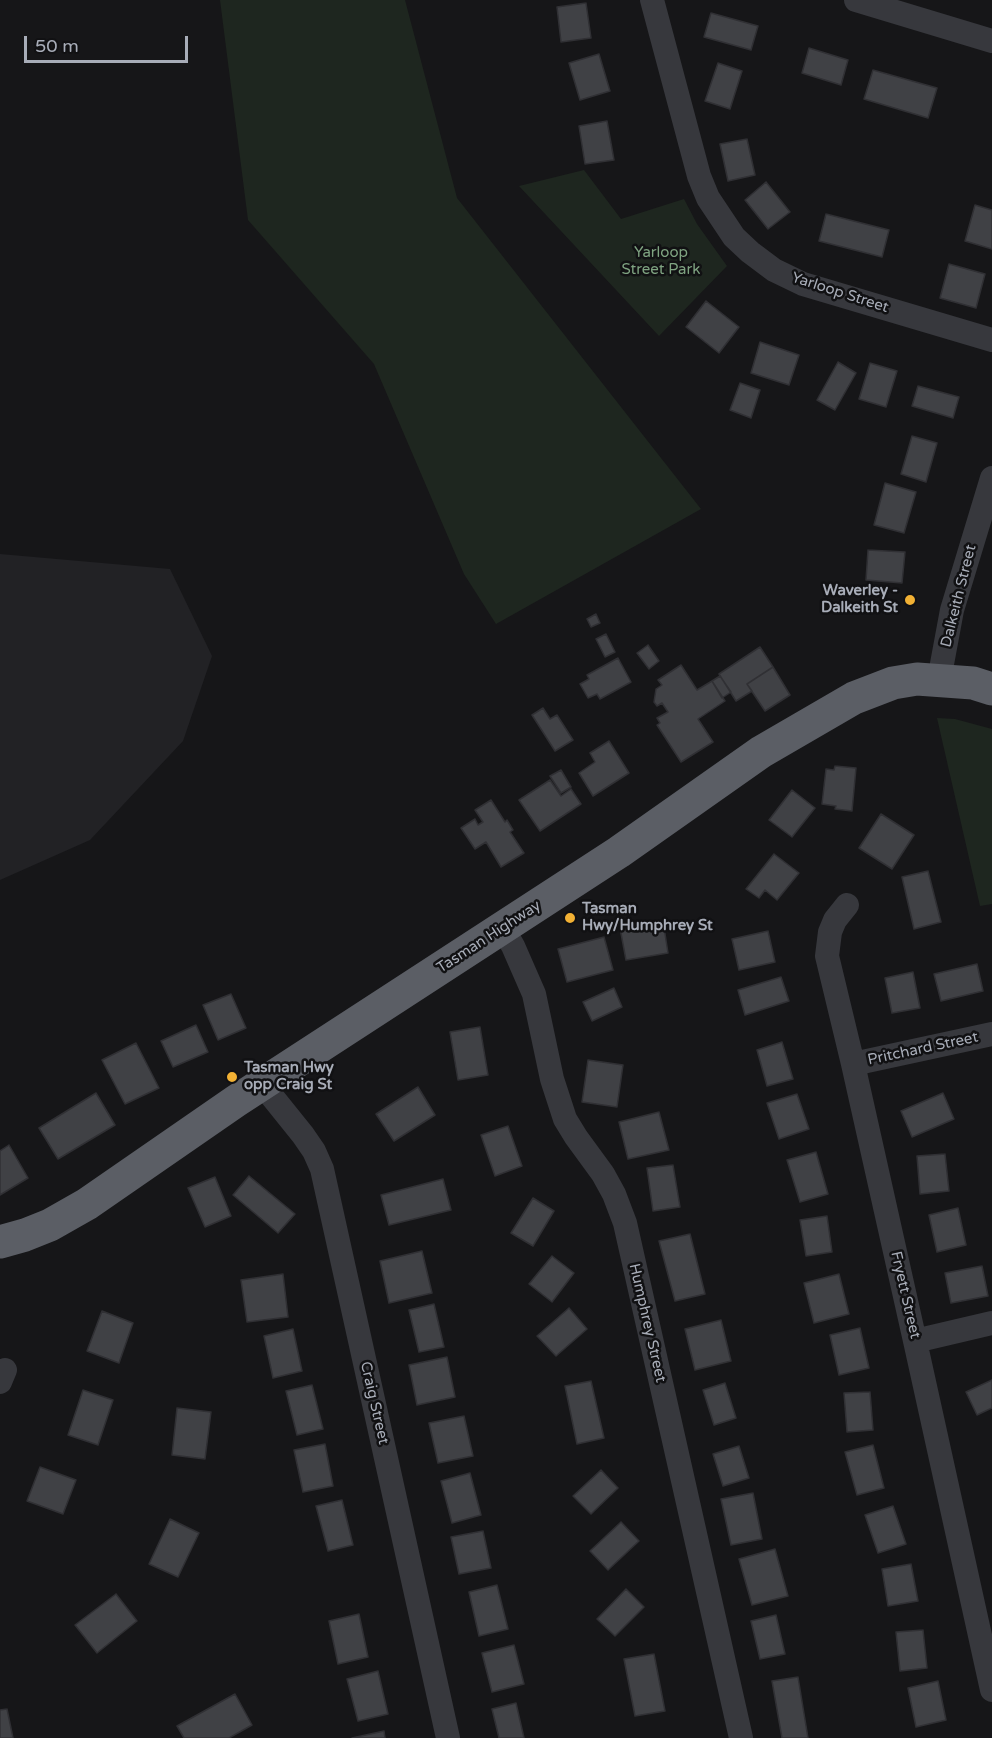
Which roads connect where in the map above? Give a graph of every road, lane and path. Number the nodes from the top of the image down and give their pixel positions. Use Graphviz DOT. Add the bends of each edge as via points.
graph roads {
  1 [pos="652,0"];
  2 [pos="856,0"];
  3 [pos="992,41"];
  4 [pos="992,340"];
  5 [pos="992,478"];
  6 [pos="939,680"];
  7 [pos="992,689"];
  8 [pos="847,905"];
  9 [pos="503,929"];
  10 [pos="992,1034"];
  11 [pos="853,1064"];
  12 [pos="262,1084"];
  13 [pos="0,1242"];
  14 [pos="992,1323"];
  15 [pos="915,1341"];
  16 [pos="984,1624"];
  17 [pos="992,1690"];
  18 [pos="448,1738"];
  19 [pos="741,1738"];
  1 -- 4 [label="street, Yarloop Street" via="699,176 708,198 734,237 774,270 803,284"];
  2 -- 3 [label="street"];
  5 -- 6 [label="street, Dalkeith Street" via="952,610"];
  6 -- 7 [label="highway, Tasman Highway"];
  6 -- 9 [label="highway, Tasman Highway" via="893,683 854,698 761,752"];
  8 -- 11 [label="street, Fryett Street" via="830,932 827,956"];
  9 -- 12 [label="highway, Tasman Highway"];
  9 -- 19 [label="street, Humphrey Street" via="534,994 565,1119 603,1174 625,1223"];
  10 -- 11 [label="street, Pritchard Street"];
  11 -- 15 [label="street, Fryett Street"];
  12 -- 13 [label="highway, Tasman Highway" via="87,1204 50,1225"];
  12 -- 18 [label="street, Craig Street" via="303,1135 322,1169"];
  14 -- 15 [label="street"];
  15 -- 16 [label="street, Fryett Street"];
  16 -- 17 [label="street, Fryett Street"];
}
